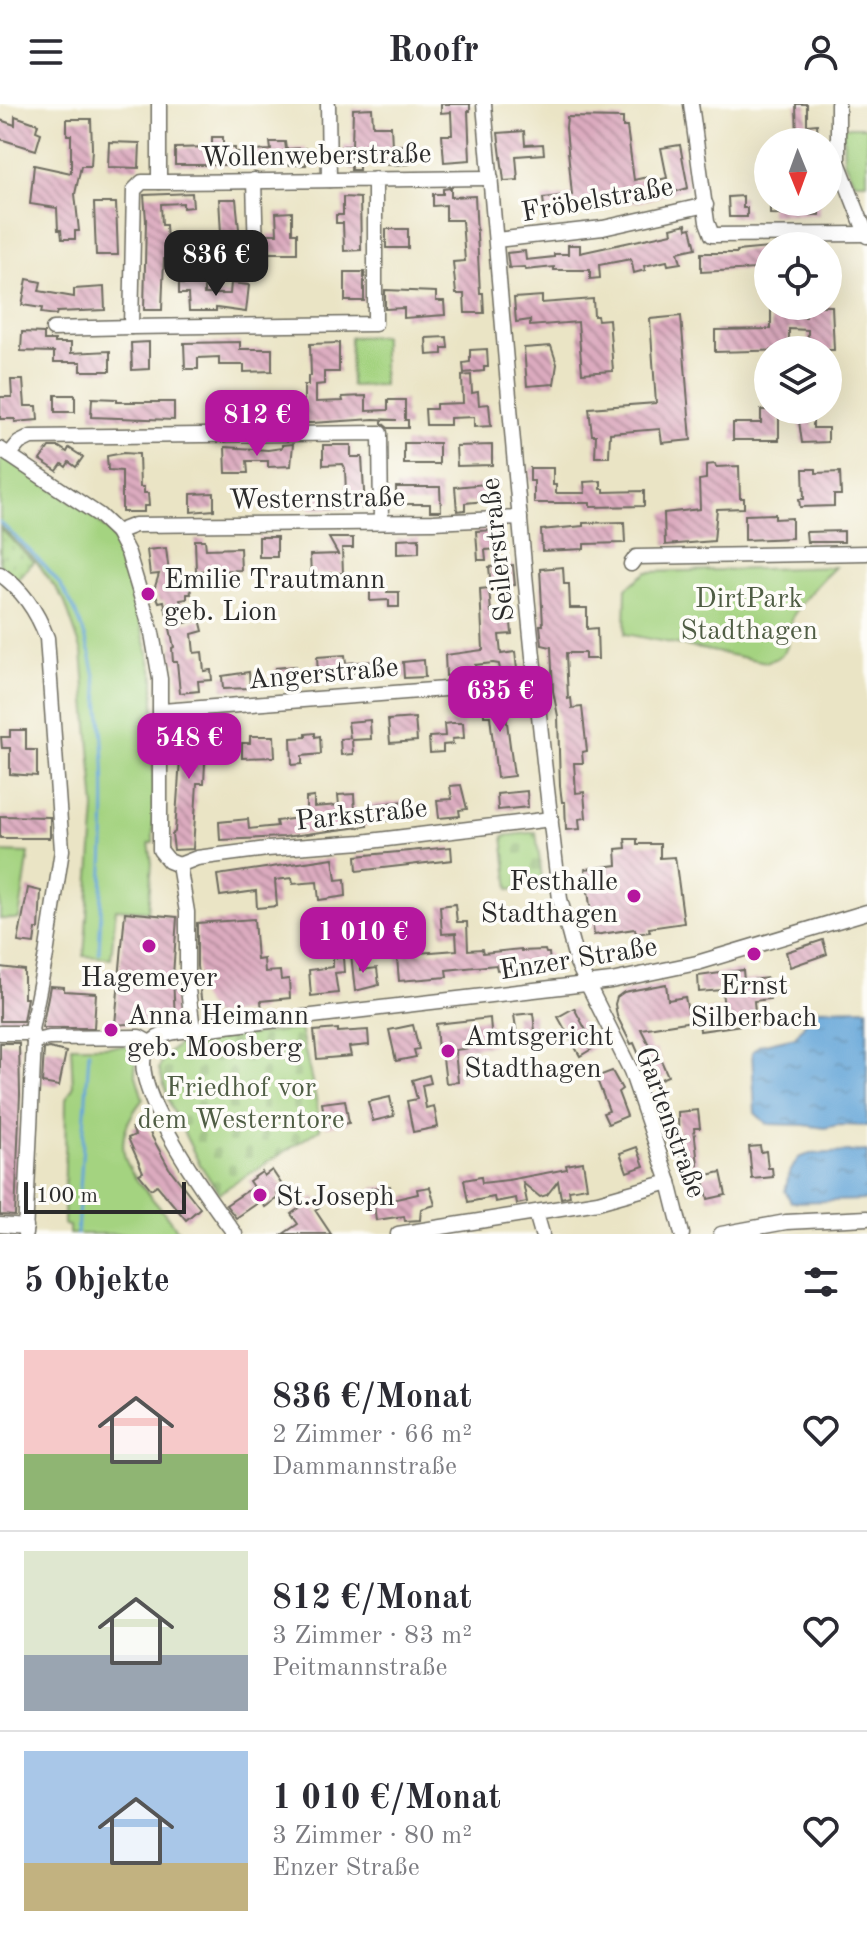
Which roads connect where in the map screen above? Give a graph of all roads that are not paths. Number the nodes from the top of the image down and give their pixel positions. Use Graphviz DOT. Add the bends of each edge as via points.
graph roads {
  1 [pos="159,104"];
  2 [pos="328,104"];
  3 [pos="484,104"];
  4 [pos="691,104"];
  5 [pos="838,104"];
  6 [pos="491,178"];
  7 [pos="375,179"];
  8 [pos="254,180"];
  9 [pos="329,180"];
  10 [pos="159,182"];
  11 [pos="706,205"];
  12 [pos="867,235"];
  13 [pos="496,240"];
  14 [pos="256,255"];
  15 [pos="131,327"];
  16 [pos="53,329"];
  17 [pos="5,452"];
  18 [pos="520,518"];
  19 [pos="381,522"];
  20 [pos="117,532"];
  21 [pos="867,553"];
  22 [pos="631,564"];
  23 [pos="0,574"];
  24 [pos="535,682"];
  25 [pos="162,711"];
  26 [pos="551,819"];
  27 [pos="179,865"];
  28 [pos="867,912"];
  29 [pos="587,985"];
  30 [pos="193,1030"];
  31 [pos="0,1033"];
  32 [pos="32,1037"];
  33 [pos="150,1043"];
  34 [pos="669,1182"];
  35 [pos="536,1213"];
  36 [pos="867,1218"];
  37 [pos="0,1225"];
  38 [pos="26,1230"];
  39 [pos="235,1234"];
  40 [pos="398,1234"];
  41 [pos="542,1234"];
  42 [pos="682,1234"];
  43 [pos="721,1234"];
  1 -- 10 [label="street"];
  2 -- 9 [label="street"];
  3 -- 6 [label="street, Seilerstraße"];
  4 -- 11 [label="street"];
  5 -- 12 [label="street" via="838,162"];
  6 -- 7 [label="street, Wollenweberstraße"];
  6 -- 13 [label="street, Seilerstraße"];
  7 -- 9 [label="street, Wollenweberstraße"];
  7 -- 15 [label="street" via="375,324"];
  8 -- 9 [label="street, Wollenweberstraße"];
  8 -- 10 [label="street, Wollenweberstraße"];
  8 -- 14 [label="street"];
  10 -- 15 [label="street, Wollenweberstraße" via="142,182 134,190"];
  11 -- 12 [label="street" via="712,235"];
  11 -- 13 [label="street, Fröbelstraße" via="603,228"];
  13 -- 18 [label="street, Seilerstraße"];
  15 -- 16 [label="street"];
  17 -- 19 [label="street" via="31,437 380,433"];
  17 -- 20 [label="street" via="82,501"];
  18 -- 19 [label="street, Westernstraße"];
  18 -- 24 [label="street, Seilerstraße"];
  19 -- 20 [label="street, Westernstraße" via="135,525"];
  20 -- 25 [label="street" via="148,619"];
  21 -- 22 [label="street" via="636,557"];
  23 -- 32 [label="street" via="18,588 47,638 61,808 62,850"];
  24 -- 25 [label="street, Angerstraße"];
  24 -- 26 [label="street, Seilerstraße"];
  25 -- 27 [label="street" via="160,850"];
  26 -- 27 [label="street, Parkstraße" via="267,849"];
  26 -- 29 [label="street, Seilerstraße" via="565,922"];
  27 -- 30 [label="street"];
  28 -- 29 [label="street, Enzer Straße" via="697,963"];
  29 -- 30 [label="street, Enzer Straße"];
  29 -- 34 [label="street, Gartenstraße" via="631,1071"];
  30 -- 33 [label="street, Enzer Straße"];
  31 -- 32 [label="street"];
  32 -- 33 [label="street" via="139,1037"];
  32 -- 38 [label="street"];
  33 -- 39 [label="street" via="143,1065 154,1100 176,1148"];
  34 -- 35 [label="street"];
  34 -- 42 [label="street, Gartenstraße"];
  35 -- 40 [label="street"];
  35 -- 41 [label="street"];
  36 -- 43 [label="street" via="786,1222"];
  37 -- 38 [label="street"];
}
